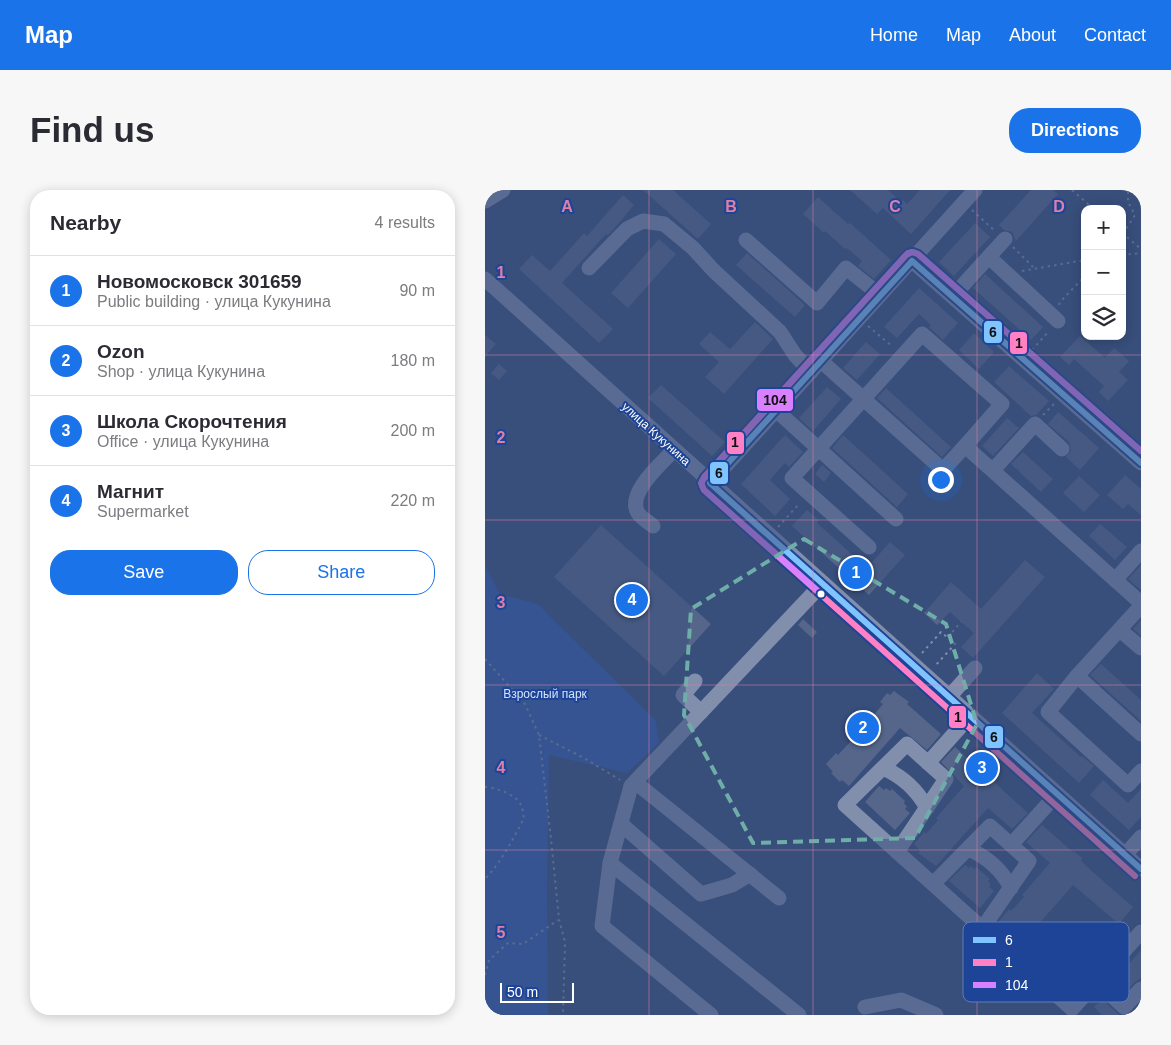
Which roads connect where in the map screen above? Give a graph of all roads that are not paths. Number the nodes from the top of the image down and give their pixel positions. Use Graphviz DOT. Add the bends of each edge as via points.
graph roads {
  1 [pos="503,190"];
  2 [pos="975,190"];
  3 [pos="485,200"];
  4 [pos="1005,239"];
  5 [pos="746,240"];
  6 [pos="989,257"];
  7 [pos="912,261"];
  8 [pos="589,268"];
  9 [pos="485,279"];
  10 [pos="880,295"];
  11 [pos="953,296"];
  12 [pos="1059,320"];
  13 [pos="821,361"];
  14 [pos="811,372"];
  15 [pos="863,399"];
  16 [pos="777,410"];
  17 [pos="965,446"];
  18 [pos="819,448"];
  19 [pos="1062,449"];
  20 [pos="674,450"];
  21 [pos="1141,463"];
  22 [pos="993,470"];
  23 [pos="710,483"];
  24 [pos="896,519"];
  25 [pos="653,526"];
  26 [pos="869,547"];
  27 [pos="1141,551"];
  28 [pos="1115,580"];
  29 [pos="823,584"];
  30 [pos="1141,605"];
  31 [pos="1120,630"];
  32 [pos="1141,648"];
  33 [pos="975,668"];
  34 [pos="1077,676"];
  35 [pos="695,681"];
  36 [pos="949,697"];
  37 [pos="701,712"];
  38 [pos="970,716"];
  39 [pos="1141,734"];
  40 [pos="928,763"];
  41 [pos="883,768"];
  42 [pos="1141,771"];
  43 [pos="633,784"];
  44 [pos="1057,794"];
  45 [pos="927,808"];
  46 [pos="621,824"];
  47 [pos="1141,837"];
  48 [pos="1011,845"];
  49 [pos="968,849"];
  50 [pos="897,852"];
  51 [pos="1125,855"];
  52 [pos="610,864"];
  53 [pos="1141,869"];
  54 [pos="750,874"];
  55 [pos="933,884"];
  56 [pos="1011,888"];
  57 [pos="779,898"];
  58 [pos="974,922"];
  59 [pos="987,922"];
  60 [pos="1141,932"];
  61 [pos="1129,945"];
  62 [pos="1141,989"];
  63 [pos="1064,1002"];
  64 [pos="1078,1002"];
  65 [pos="1119,1002"];
  66 [pos="1129,1002"];
  67 [pos="1129,1002"];
  68 [pos="865,1007"];
  69 [pos="710,1015"];
  70 [pos="799,1015"];
  71 [pos="936,1015"];
  1 -- 3 [label="street"];
  2 -- 7 [label="street"];
  4 -- 6 [label="street"];
  5 -- 10 [label="street" via="817,303 846,268"];
  6 -- 11 [label="street"];
  6 -- 12 [label="street"];
  7 -- 10 [label="street"];
  7 -- 11 [label="street"];
  8 -- 14 [label="street" via="627,229 643,221 664,224 780,332"];
  9 -- 20 [label="street, улица Кукунина"];
  10 -- 13 [label="street"];
  11 -- 21 [label="street"];
  13 -- 14 [label="street"];
  13 -- 15 [label="street"];
  14 -- 16 [label="street"];
  15 -- 17 [label="street" via="943,470"];
  15 -- 17 [label="street" via="922,334 1002,404"];
  15 -- 18 [label="street"];
  16 -- 18 [label="street"];
  16 -- 23 [label="street"];
  17 -- 22 [label="street"];
  18 -- 24 [label="street"];
  18 -- 26 [label="street" via="792,478"];
  19 -- 22 [label="street" via="1035,424"];
  20 -- 23 [label="street, улица Кукунина"];
  20 -- 25 [label="street" via="637,494 638,512"];
  22 -- 28 [label="street"];
  23 -- 29 [label="street, улица Кукунина"];
  27 -- 28 [label="street"];
  28 -- 30 [label="street"];
  29 -- 36 [label="street, улица Кукунина"];
  29 -- 37 [label="street"];
  30 -- 31 [label="street"];
  31 -- 32 [label="street"];
  31 -- 34 [label="street"];
  33 -- 36 [label="street"];
  34 -- 39 [label="street"];
  34 -- 42 [label="street" via="1048,712 1128,785"];
  35 -- 37 [label="street" via="683,695"];
  36 -- 38 [label="street, улица Кукунина"];
  37 -- 43 [label="street"];
  38 -- 40 [label="street"];
  38 -- 44 [label="street, улица Кукунина"];
  40 -- 41 [label="street" via="907,744"];
  40 -- 45 [label="street" via="946,779"];
  41 -- 45 [label="street" via="895,773 920,796"];
  41 -- 50 [label="street" via="845,805"];
  43 -- 46 [label="street"];
  43 -- 54 [label="street"];
  44 -- 48 [label="street"];
  44 -- 51 [label="street, улица Кукунина"];
  45 -- 50 [label="street"];
  46 -- 52 [label="street"];
  46 -- 54 [label="street" via="701,894 733,886"];
  47 -- 51 [label="street"];
  48 -- 49 [label="street" via="990,826"];
  48 -- 56 [label="street" via="1029,861"];
  49 -- 55 [label="street"];
  49 -- 56 [label="street" via="980,853 1004,876"];
  50 -- 55 [label="street"];
  51 -- 53 [label="street, улица Кукунина"];
  52 -- 69 [label="street" via="602,926"];
  52 -- 70 [label="street"];
  54 -- 57 [label="street"];
  55 -- 58 [label="street"];
  56 -- 59 [label="street"];
  60 -- 61 [label="street"];
  62 -- 67 [label="street"];
  63 -- 64 [label="street" via="1072,1009"];
  65 -- 66 [label="street" via="1124,1007"];
  68 -- 71 [label="street" via="901,1000"];
}
